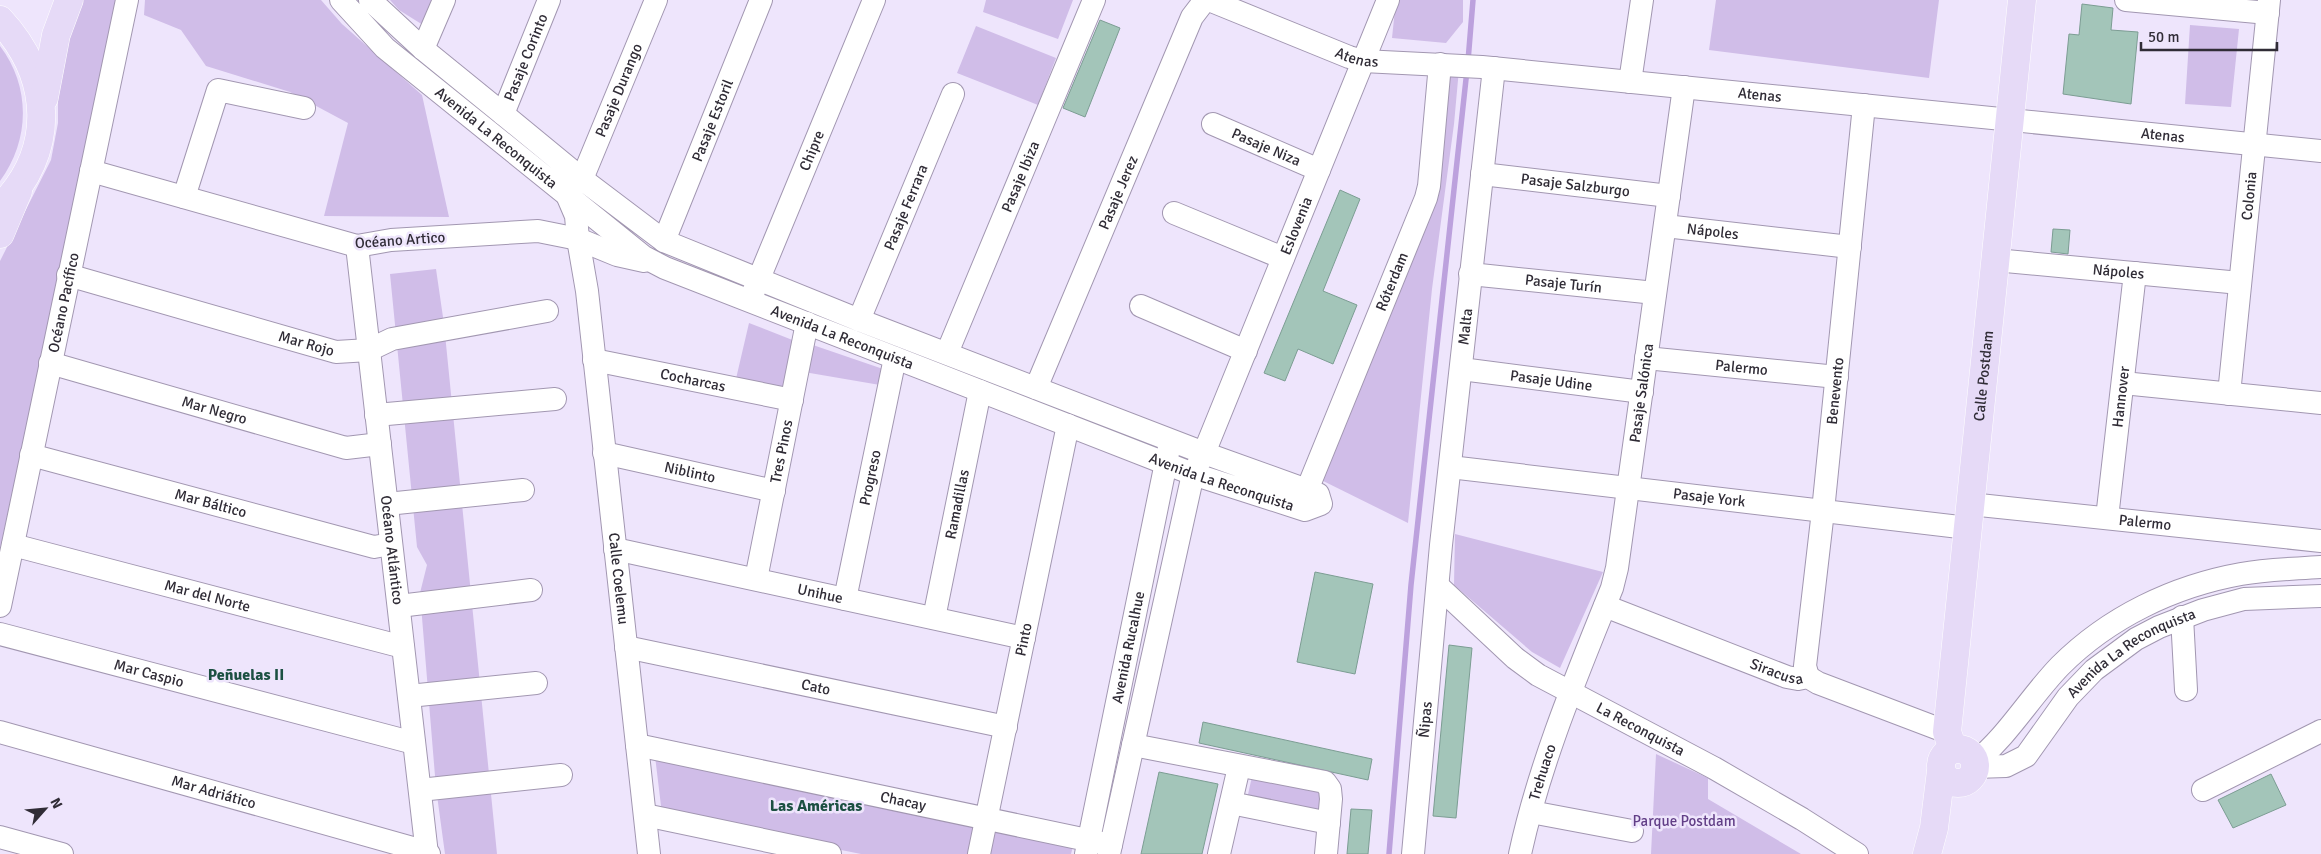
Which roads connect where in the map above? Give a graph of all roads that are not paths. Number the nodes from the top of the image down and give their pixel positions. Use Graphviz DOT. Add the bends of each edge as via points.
graph roads {
  1 [pos="6,0"];
  2 [pos="69,0"];
  3 [pos="126,0"];
  4 [pos="341,0"];
  5 [pos="370,0"];
  6 [pos="444,0"];
  7 [pos="549,0"];
  8 [pos="656,0"];
  9 [pos="761,0"];
  10 [pos="874,0"];
  11 [pos="1094,0"];
  12 [pos="1207,0"];
  13 [pos="1388,0"];
  14 [pos="1642,0"];
  15 [pos="2022,0"];
  16 [pos="2126,0"];
  17 [pos="0,2"];
  18 [pos="2162,2"];
  19 [pos="2268,7"];
  20 [pos="0,20"];
  21 [pos="423,49"];
  22 [pos="1363,61"];
  23 [pos="1448,65"];
  24 [pos="1488,68"];
  25 [pos="1630,82"];
  26 [pos="1684,88"];
  27 [pos="953,94"];
  28 [pos="1864,106"];
  29 [pos="304,108"];
  30 [pos="42,109"];
  31 [pos="502,114"];
  32 [pos="2010,120"];
  33 [pos="1213,124"];
  34 [pos="2254,144"];
  35 [pos="2321,151"];
  36 [pos="1319,170"];
  37 [pos="91,171"];
  38 [pos="1482,174"];
  39 [pos="20,185"];
  40 [pos="574,187"];
  41 [pos="1669,196"];
  42 [pos="184,197"];
  43 [pos="0,208"];
  44 [pos="1174,213"];
  45 [pos="1665,226"];
  46 [pos="0,234"];
  47 [pos="578,239"];
  48 [pos="664,241"];
  49 [pos="357,246"];
  50 [pos="1850,248"];
  51 [pos="617,255"];
  52 [pos="1284,258"];
  53 [pos="1995,260"];
  54 [pos="655,263"];
  55 [pos="2135,273"];
  56 [pos="1470,274"];
  57 [pos="68,276"];
  58 [pos="759,279"];
  59 [pos="2240,283"];
  60 [pos="1655,293"];
  61 [pos="750,301"];
  62 [pos="587,303"];
  63 [pos="1141,306"];
  64 [pos="547,311"];
  65 [pos="858,320"];
  66 [pos="807,323"];
  67 [pos="369,350"];
  68 [pos="1246,351"];
  69 [pos="947,353"];
  70 [pos="895,358"];
  71 [pos="1646,358"];
  72 [pos="594,360"];
  73 [pos="50,363"];
  74 [pos="1461,368"];
  75 [pos="1837,377"];
  76 [pos="2123,383"];
  77 [pos="1036,388"];
  78 [pos="980,391"];
  79 [pos="1642,392"];
  80 [pos="2229,394"];
  81 [pos="555,399"];
  82 [pos="792,400"];
  83 [pos="2321,403"];
  84 [pos="376,415"];
  85 [pos="1068,425"];
  86 [pos="1171,440"];
  87 [pos="380,444"];
  88 [pos="604,453"];
  89 [pos="1204,453"];
  90 [pos="31,455"];
  91 [pos="1165,464"];
  92 [pos="1450,467"];
  93 [pos="1193,474"];
  94 [pos="1628,489"];
  95 [pos="523,490"];
  96 [pos="1307,490"];
  97 [pos="774,491"];
  98 [pos="387,504"];
  99 [pos="1824,511"];
  100 [pos="1969,516"];
  101 [pos="2107,518"];
  102 [pos="2321,541"];
  103 [pos="391,544"];
  104 [pos="13,545"];
  105 [pos="615,549"];
  106 [pos="2316,570"];
  107 [pos="756,579"];
  108 [pos="1438,586"];
  109 [pos="531,590"];
  110 [pos="2321,596"];
  111 [pos="844,599"];
  112 [pos="0,606"];
  113 [pos="399,606"];
  114 [pos="1605,606"];
  115 [pos="934,618"];
  116 [pos="2182,618"];
  117 [pos="0,634"];
  118 [pos="1024,638"];
  119 [pos="403,647"];
  120 [pos="626,647"];
  121 [pos="1808,677"];
  122 [pos="536,683"];
  123 [pos="2186,690"];
  124 [pos="1570,692"];
  125 [pos="409,696"];
  126 [pos="1006,727"];
  127 [pos="2321,731"];
  128 [pos="0,732"];
  129 [pos="414,743"];
  130 [pos="637,745"];
  131 [pos="1133,745"];
  132 [pos="1960,761"];
  133 [pos="1239,767"];
  134 [pos="562,775"];
  135 [pos="420,790"];
  136 [pos="2203,790"];
  137 [pos="1231,804"];
  138 [pos="1530,812"];
  139 [pos="645,815"];
  140 [pos="987,818"];
  141 [pos="1329,823"];
  142 [pos="1632,832"];
  143 [pos="0,838"];
  144 [pos="1930,841"];
  145 [pos="1099,848"];
  146 [pos="427,853"];
  147 [pos="62,854"];
  148 [pos="649,854"];
  149 [pos="830,854"];
  150 [pos="979,854"];
  151 [pos="1219,854"];
  152 [pos="1326,854"];
  153 [pos="1413,854"];
  154 [pos="1520,854"];
  155 [pos="1857,854"];
  1 -- 17 [label="main road"];
  2 -- 30 [label="main road" via="56,35"];
  3 -- 37 [label="street, Océano Pacífico"];
  4 -- 40 [label="street, Avenida La Reconquista" via="380,43"];
  5 -- 21 [label="street, Avenida La Reconquista"];
  6 -- 21 [label="street"];
  7 -- 31 [label="street, Pasaje Corinto"];
  8 -- 40 [label="street, Pasaje Durango"];
  9 -- 48 [label="street, Pasaje Estoril"];
  10 -- 58 [label="street, Chipre"];
  11 -- 69 [label="street, Pasaje Ibiza"];
  12 -- 22 [label="street, Atenas"];
  12 -- 77 [label="street, Pasaje Jerez" via="1192,17"];
  13 -- 22 [label="street, Eslovenia"];
  14 -- 25 [label="street"];
  15 -- 32 [label="main road, Calle Postdam"];
  16 -- 18 [label="street"];
  18 -- 19 [label="street"];
  19 -- 34 [label="street, Colonia"];
  20 -- 30 [label="main road" via="25,51 34,69"];
  21 -- 31 [label="street, Avenida La Reconquista"];
  22 -- 23 [label="street, Atenas"];
  22 -- 36 [label="street, Eslovenia"];
  23 -- 24 [label="street, Atenas"];
  23 -- 96 [label="street, Róterdam" via="1426,198"];
  24 -- 25 [label="street, Atenas"];
  24 -- 38 [label="street, Malta"];
  25 -- 26 [label="street, Atenas"];
  26 -- 28 [label="street, Atenas"];
  26 -- 41 [label="street, Pasaje Salónica"];
  27 -- 65 [label="street, Pasaje Ferrara"];
  28 -- 32 [label="street, Atenas"];
  28 -- 50 [label="street, Benevento"];
  29 -- 42 [label="street" via="218,90"];
  30 -- 39 [label="main road" via="37,149"];
  31 -- 40 [label="street, Avenida La Reconquista"];
  32 -- 34 [label="street, Atenas"];
  32 -- 53 [label="main road, Calle Postdam"];
  33 -- 36 [label="street, Pasaje Niza"];
  34 -- 35 [label="street, Atenas"];
  34 -- 59 [label="street, Colonia"];
  36 -- 52 [label="street, Eslovenia"];
  37 -- 42 [label="street, Océano Artico"];
  37 -- 57 [label="street, Océano Pacífico"];
  38 -- 41 [label="street, Pasaje Salzburgo"];
  38 -- 56 [label="street, Malta"];
  39 -- 43 [label="main road"];
  39 -- 46 [label="main road"];
  40 -- 47 [label="street, Calle Coelemu"];
  40 -- 48 [label="street, Avenida La Reconquista"];
  40 -- 54 [label="street, Avenida La Reconquista" via="644,257"];
  41 -- 45 [label="street, Pasaje Salónica"];
  42 -- 49 [label="street, Océano Artico"];
  44 -- 52 [label="street"];
  45 -- 50 [label="street, Nápoles"];
  45 -- 60 [label="street, Pasaje Salónica"];
  47 -- 49 [label="street, Océano Artico" via="538,231 391,240"];
  47 -- 51 [label="street, Océano Artico"];
  47 -- 62 [label="street, Calle Coelemu"];
  48 -- 58 [label="street, Avenida La Reconquista"];
  49 -- 67 [label="street, Océano Atlántico"];
  50 -- 75 [label="street, Benevento"];
  51 -- 54 [label="street, Océano Artico"];
  51 -- 62 [label="street, Calle Coelemu" via="602,263 596,271"];
  52 -- 68 [label="street, Eslovenia"];
  53 -- 55 [label="street, Nápoles"];
  53 -- 100 [label="main road, Calle Postdam"];
  54 -- 61 [label="street, Avenida La Reconquista"];
  55 -- 59 [label="street, Nápoles"];
  55 -- 76 [label="street, Hannover"];
  56 -- 60 [label="street, Pasaje Turín"];
  56 -- 74 [label="street, Malta"];
  57 -- 67 [label="street, Mar Rojo" via="336,352"];
  57 -- 73 [label="street, Océano Pacífico"];
  58 -- 61 [label="street, Chipre"];
  58 -- 65 [label="street, Avenida La Reconquista"];
  59 -- 80 [label="street, Colonia"];
  60 -- 71 [label="street, Pasaje Salónica"];
  61 -- 66 [label="street, Avenida La Reconquista"];
  62 -- 72 [label="street, Calle Coelemu"];
  63 -- 68 [label="street"];
  64 -- 67 [label="street, Mar Rojo" via="392,339"];
  65 -- 69 [label="street, Avenida La Reconquista"];
  66 -- 70 [label="street, Avenida La Reconquista"];
  66 -- 82 [label="street, Tres Pinos"];
  67 -- 84 [label="street, Océano Atlántico"];
  68 -- 89 [label="street, Eslovenia"];
  69 -- 77 [label="street, Avenida La Reconquista"];
  70 -- 78 [label="street, Avenida La Reconquista"];
  70 -- 111 [label="street, Progreso"];
  71 -- 75 [label="street, Palermo"];
  71 -- 79 [label="street, Pasaje Salónica"];
  72 -- 82 [label="street, Cocharcas"];
  72 -- 88 [label="street, Calle Coelemu"];
  73 -- 87 [label="street, Mar Negro" via="346,448"];
  73 -- 90 [label="street, Océano Pacífico"];
  74 -- 79 [label="street, Pasaje Udine"];
  74 -- 92 [label="street, Malta"];
  75 -- 99 [label="street, Benevento"];
  76 -- 80 [label="street"];
  76 -- 101 [label="street, Hannover"];
  77 -- 86 [label="street, Avenida La Reconquista"];
  78 -- 85 [label="street, Avenida La Reconquista"];
  78 -- 115 [label="street, Ramadillas"];
  79 -- 94 [label="street, Pasaje Salónica"];
  80 -- 83 [label="street"];
  81 -- 84 [label="street"];
  82 -- 97 [label="street, Tres Pinos"];
  84 -- 87 [label="street, Océano Atlántico"];
  85 -- 91 [label="street, Avenida La Reconquista"];
  85 -- 118 [label="street, Pinto"];
  86 -- 89 [label="street, Avenida La Reconquista"];
  86 -- 91 [label="street, Avenida Rucalhue"];
  87 -- 98 [label="street, Océano Atlántico"];
  88 -- 97 [label="street, Niblinto"];
  88 -- 105 [label="street, Calle Coelemu"];
  89 -- 93 [label="street, Avenida Rucalhue"];
  89 -- 96 [label="street, Avenida La Reconquista"];
  90 -- 103 [label="street, Mar Báltico" via="374,547"];
  90 -- 104 [label="street, Océano Pacífico"];
  91 -- 93 [label="street, Avenida La Reconquista"];
  91 -- 145 [label="street, Avenida Rucalhue"];
  92 -- 94 [label="street, Pasaje York"];
  92 -- 108 [label="street, Malta"];
  93 -- 96 [label="street, Avenida La Reconquista" via="1305,510 1321,504 1318,494"];
  93 -- 131 [label="street, Avenida Rucalhue"];
  94 -- 99 [label="street, Pasaje York"];
  94 -- 114 [label="street, Pasaje Salónica" via="1617,568"];
  95 -- 98 [label="street"];
  97 -- 107 [label="street, Tres Pinos"];
  98 -- 103 [label="street, Océano Atlántico"];
  99 -- 100 [label="street, Pasaje York"];
  99 -- 121 [label="street, Benevento" via="1805,666"];
  100 -- 101 [label="street, Palermo"];
  100 -- 132 [label="main road, Calle Postdam"];
  101 -- 102 [label="street, Palermo"];
  103 -- 113 [label="street, Océano Atlántico"];
  104 -- 112 [label="street, Océano Pacífico"];
  104 -- 119 [label="street, Mar del Norte"];
  105 -- 107 [label="street, Unihue"];
  105 -- 120 [label="street, Calle Coelemu"];
  106 -- 132 [label="street, Avenida La Reconquista" via="2273,570 2215,580 2166,596 2119,620 2096,634 2060,667 1990,749"];
  107 -- 111 [label="street, Unihue"];
  108 -- 124 [label="street, La Reconquista" via="1515,658"];
  108 -- 153 [label="street, Ñipas"];
  109 -- 113 [label="street"];
  110 -- 116 [label="street, Avenida La Reconquista" via="2244,599"];
  111 -- 115 [label="street, Unihue"];
  113 -- 119 [label="street, Océano Atlántico"];
  114 -- 121 [label="street, Siracusa" via="1786,677"];
  114 -- 124 [label="street, Pasaje Salónica"];
  115 -- 118 [label="street, Unihue"];
  116 -- 123 [label="street"];
  116 -- 132 [label="street, Avenida La Reconquista" via="2136,639 2094,670 2068,697 2032,749 2020,760 1996,767"];
  117 -- 129 [label="street, Mar Caspio"];
  118 -- 126 [label="street, Pinto"];
  119 -- 125 [label="street, Océano Atlántico"];
  120 -- 126 [label="street, Cato"];
  120 -- 130 [label="street, Calle Coelemu"];
  121 -- 132 [label="street, Siracusa"];
  122 -- 125 [label="street"];
  124 -- 138 [label="street, Trehuaco"];
  124 -- 155 [label="street, La Reconquista" via="1714,768"];
  125 -- 129 [label="street, Océano Atlántico"];
  126 -- 140 [label="street, Pinto"];
  127 -- 136 [label="street"];
  128 -- 146 [label="street, Mar Adriático"];
  129 -- 135 [label="street, Océano Atlántico"];
  130 -- 139 [label="street, Calle Coelemu"];
  130 -- 140 [label="street, Chacay"];
  131 -- 133 [label="street"];
  131 -- 145 [label="street, Avenida Rucalhue"];
  132 -- 144 [label="main road, Calle Postdam"];
  133 -- 137 [label="street"];
  133 -- 141 [label="street" via="1324,782 1330,789"];
  134 -- 135 [label="street"];
  135 -- 146 [label="street, Océano Atlántico"];
  137 -- 141 [label="street"];
  137 -- 151 [label="street"];
  138 -- 142 [label="street"];
  138 -- 154 [label="street, Trehuaco"];
  139 -- 148 [label="street, Calle Coelemu"];
  139 -- 149 [label="street"];
  140 -- 145 [label="street, Chacay"];
  140 -- 150 [label="street, Pinto"];
  141 -- 152 [label="street"];
  143 -- 147 [label="street"];
}
